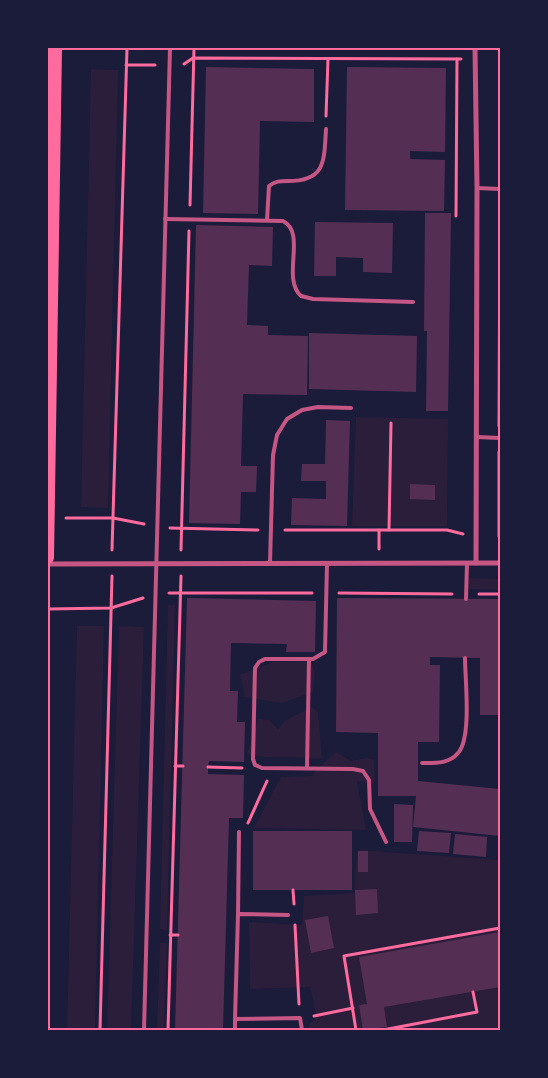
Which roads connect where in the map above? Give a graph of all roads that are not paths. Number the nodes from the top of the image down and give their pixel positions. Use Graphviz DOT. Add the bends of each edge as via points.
graph roads {
  1 [pos="56,48"];
  2 [pos="170,48"];
  3 [pos="475,48"];
  4 [pos="326,129"];
  5 [pos="477,188"];
  6 [pos="500,189"];
  7 [pos="165,219"];
  8 [pos="266,220"];
  9 [pos="413,302"];
  10 [pos="351,408"];
  11 [pos="477,438"];
  12 [pos="500,438"];
  13 [pos="48,518"];
  14 [pos="48,558"];
  15 [pos="270,563"];
  16 [pos="327,563"];
  17 [pos="466,563"];
  18 [pos="476,563"];
  19 [pos="500,563"];
  20 [pos="48,564"];
  21 [pos="156,564"];
  22 [pos="466,599"];
  23 [pos="465,658"];
  24 [pos="309,659"];
  25 [pos="422,763"];
  26 [pos="308,768"];
  27 [pos="239,832"];
  28 [pos="386,842"];
  29 [pos="238,914"];
  30 [pos="288,915"];
  31 [pos="236,1020"];
  32 [pos="144,1030"];
  33 [pos="235,1030"];
  34 [pos="302,1030"];
  1 -- 13 [label="main road"];
  2 -- 7 [label="lane"];
  3 -- 5 [label="street"];
  4 -- 8 [label="lane" via="322,166 305,180 278,181 269,186"];
  5 -- 6 [label="lane"];
  5 -- 11 [label="street"];
  7 -- 8 [label="lane"];
  7 -- 21 [label="lane"];
  8 -- 9 [label="lane" via="283,222 292,230 293,282 301,296"];
  10 -- 15 [label="lane" via="302,410 287,420 277,436 273,456"];
  11 -- 12 [label="lane"];
  11 -- 18 [label="street"];
  13 -- 14 [label="main road"];
  15 -- 16 [label="street"];
  15 -- 21 [label="street"];
  16 -- 17 [label="street"];
  16 -- 24 [label="lane" via="327,648 319,657"];
  17 -- 18 [label="street"];
  17 -- 22 [label="lane"];
  18 -- 19 [label="street"];
  20 -- 21 [label="street"];
  21 -- 32 [label="lane"];
  23 -- 25 [label="lane" via="462,746 459,753 448,761"];
  24 -- 26 [label="lane"];
  24 -- 26 [label="lane" via="265,659 255,668 253,756 260,768"];
  26 -- 28 [label="lane" via="357,769 366,773 370,809"];
  27 -- 29 [label="lane"];
  29 -- 30 [label="lane"];
  29 -- 31 [label="lane"];
  31 -- 33 [label="lane"];
  31 -- 34 [label="lane" via="300,1018"];
}
